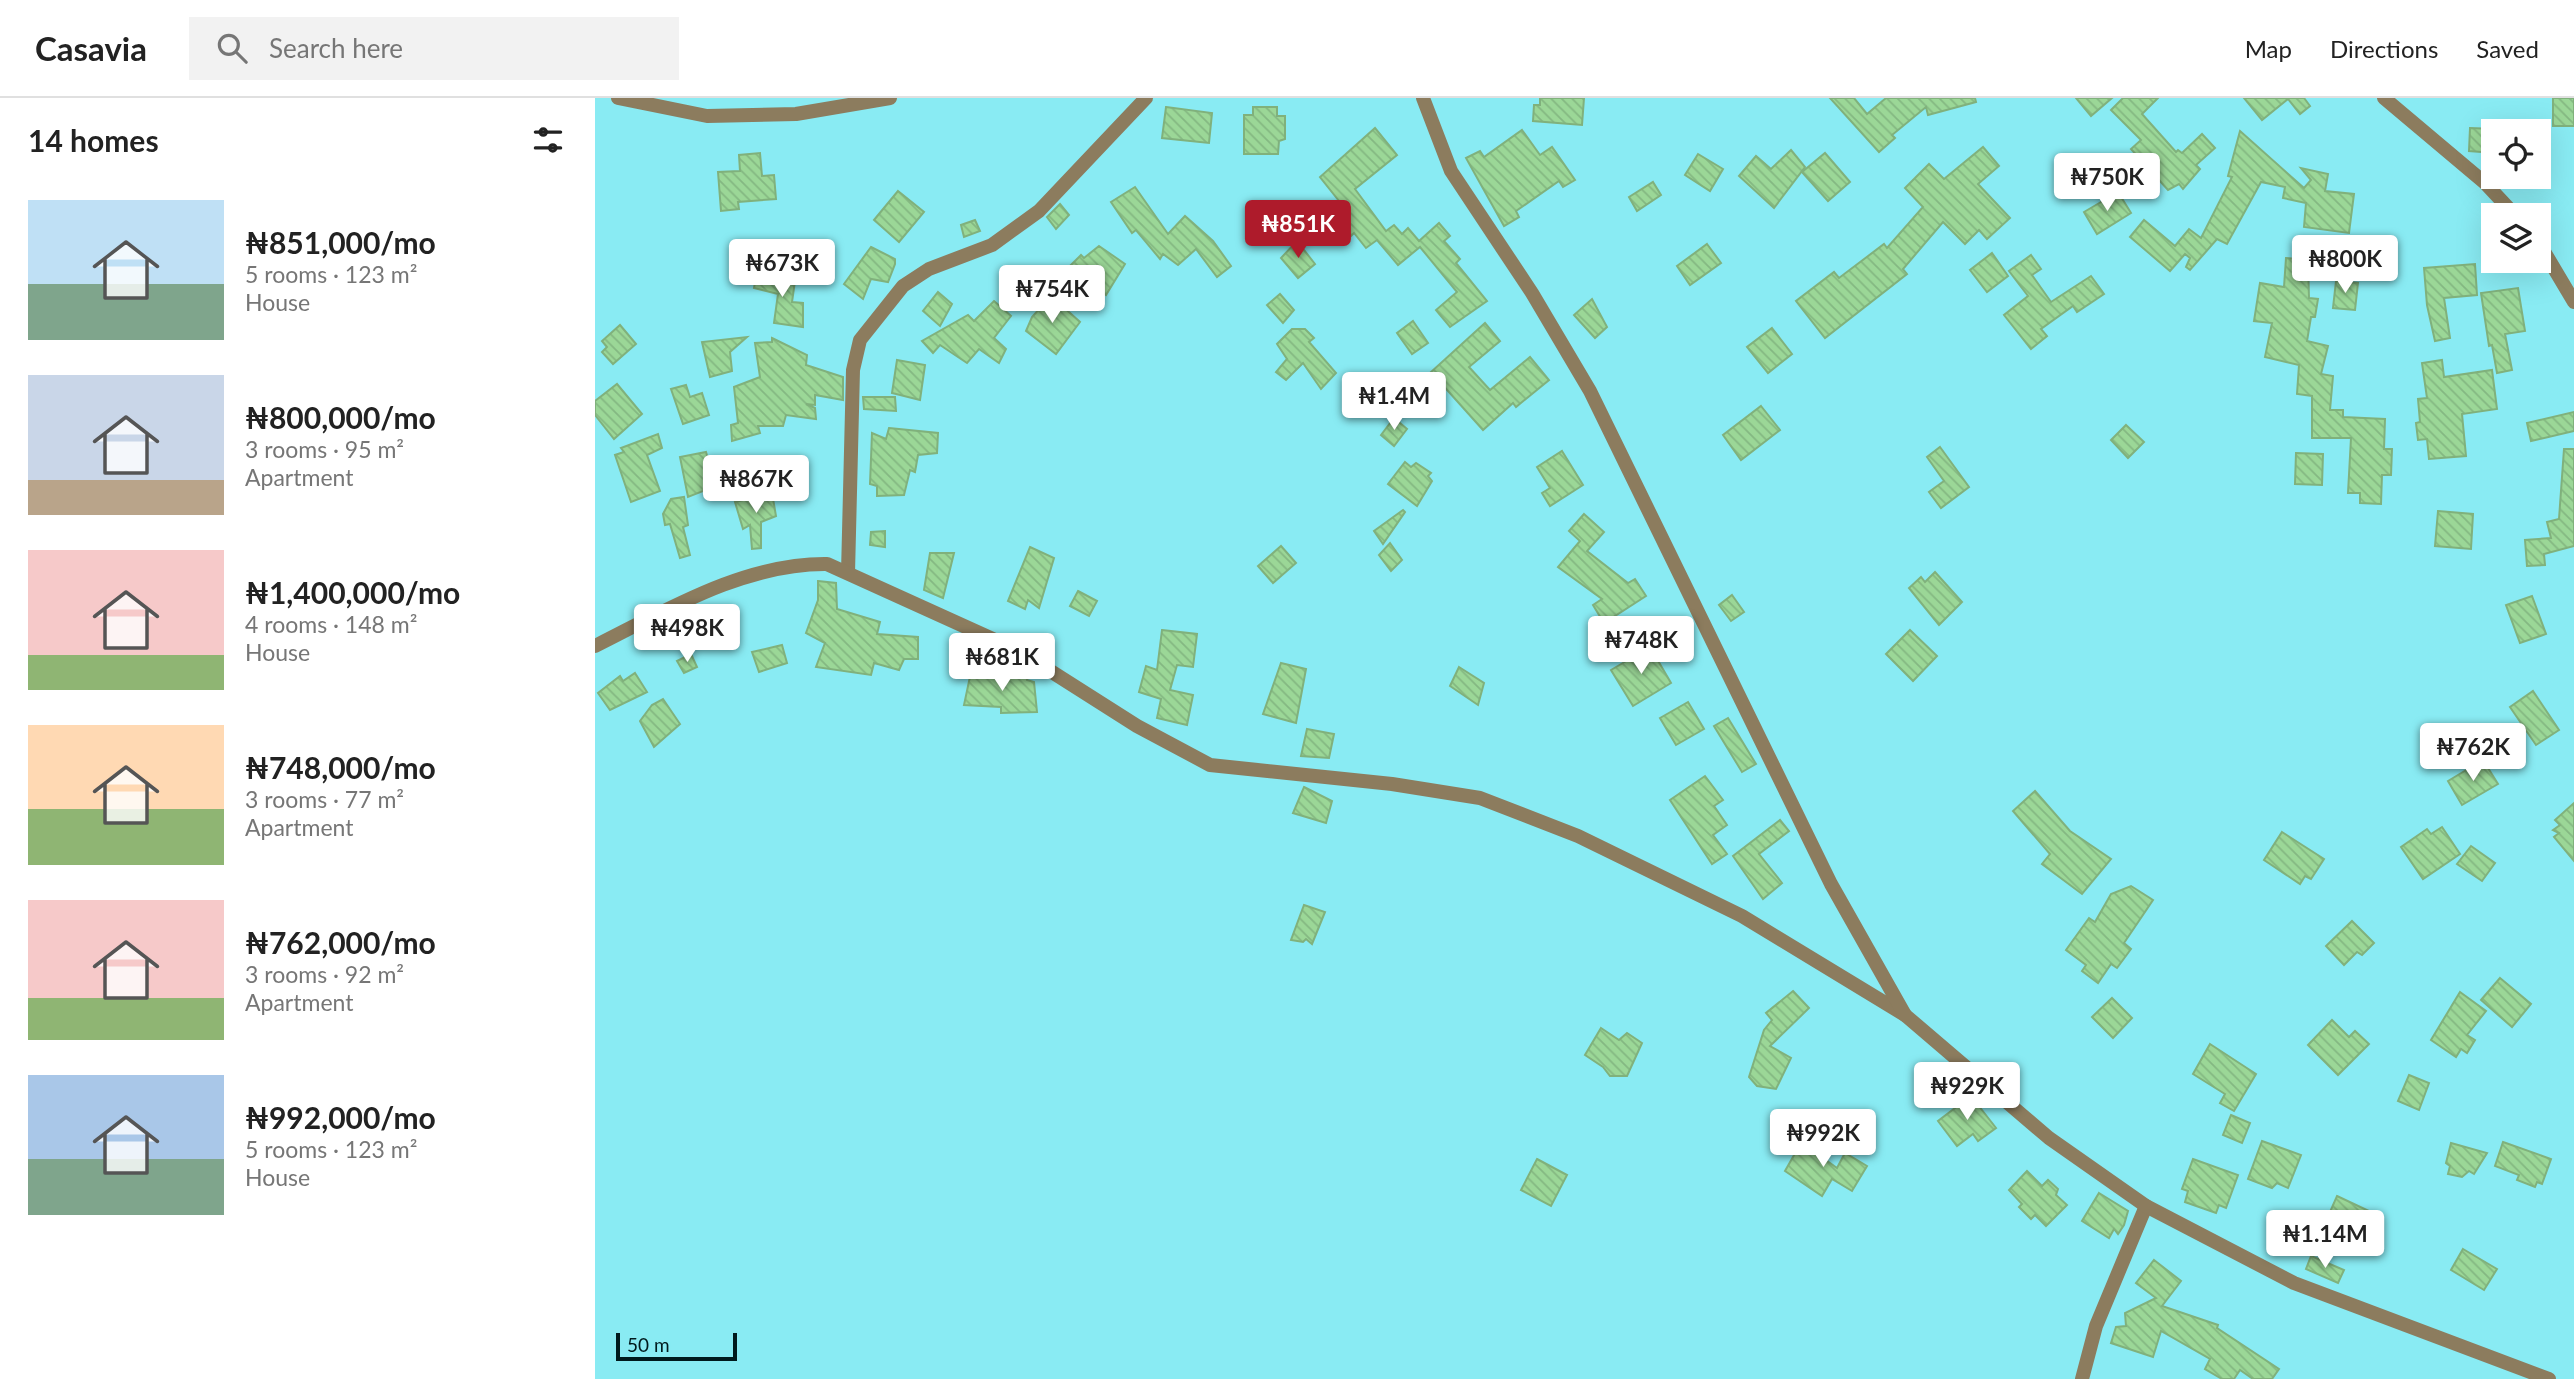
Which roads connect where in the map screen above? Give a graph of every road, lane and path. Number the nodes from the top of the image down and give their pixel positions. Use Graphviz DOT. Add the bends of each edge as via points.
graph roads {
  1 [pos="618,98"];
  2 [pos="890,98"];
  3 [pos="1146,98"];
  4 [pos="1423,98"];
  5 [pos="2384,98"];
  6 [pos="2504,203"];
  7 [pos="2551,263"];
  8 [pos="2574,302"];
  9 [pos="848,573"];
  10 [pos="595,646"];
  11 [pos="1905,1015"];
  12 [pos="2146,1206"];
  13 [pos="2082,1379"];
  14 [pos="2549,1379"];
  1 -- 2 [label="street" via="707,116 796,114"];
  3 -- 9 [label="street" via="1039,211 992,245 929,269 903,286 860,340 853,370"];
  4 -- 11 [label="street" via="1451,171 1590,391 1831,884"];
  5 -- 6 [label="street"];
  7 -- 8 [label="street"];
  9 -- 10 [label="street" via="827,564 805,563 754,573"];
  9 -- 11 [label="street" via="1019,652 1137,726 1210,765 1480,798 1578,836 1742,916"];
  11 -- 12 [label="street" via="2049,1138"];
  12 -- 13 [label="street" via="2096,1326"];
  12 -- 14 [label="street" via="2294,1283"];
}
